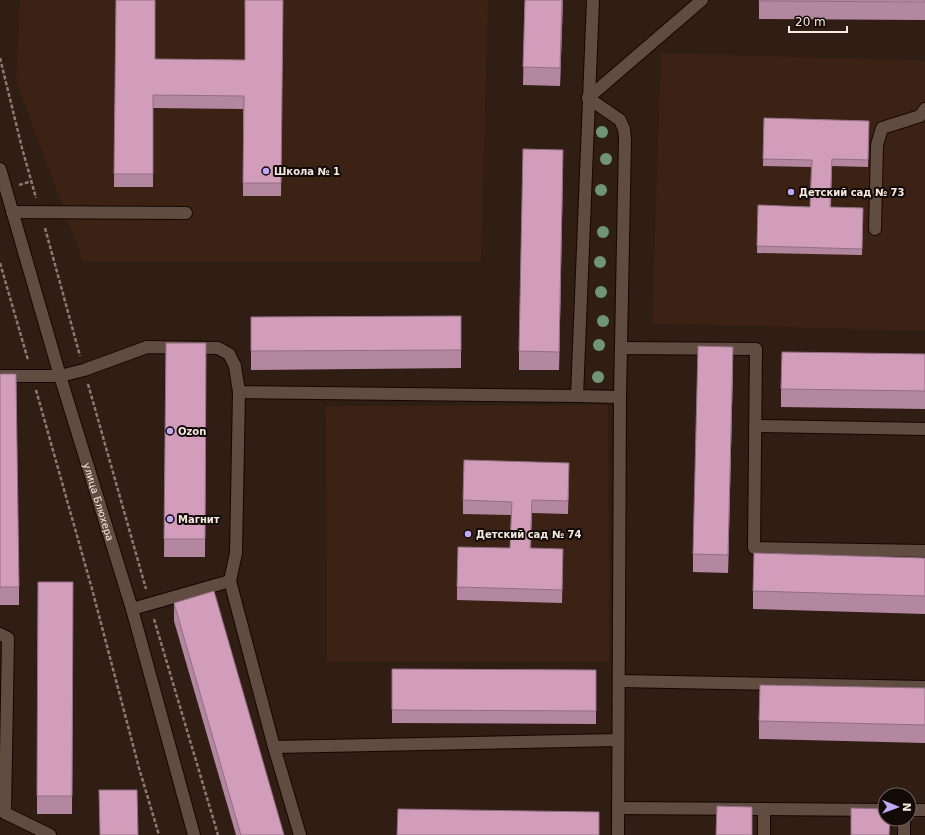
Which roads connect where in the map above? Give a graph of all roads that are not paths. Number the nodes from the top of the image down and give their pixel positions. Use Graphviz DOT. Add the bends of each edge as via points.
graph roads {
  1 [pos="593,0"];
  2 [pos="702,0"];
  3 [pos="588,98"];
  4 [pos="925,109"];
  5 [pos="0,169"];
  6 [pos="12,212"];
  7 [pos="186,213"];
  8 [pos="875,229"];
  9 [pos="621,348"];
  10 [pos="0,376"];
  11 [pos="60,376"];
  12 [pos="239,392"];
  13 [pos="576,396"];
  14 [pos="620,397"];
  15 [pos="755,426"];
  16 [pos="925,429"];
  17 [pos="925,551"];
  18 [pos="230,581"];
  19 [pos="132,609"];
  20 [pos="0,634"];
  21 [pos="619,681"];
  22 [pos="925,687"];
  23 [pos="3,704"];
  24 [pos="618,740"];
  25 [pos="274,747"];
  26 [pos="618,808"];
  27 [pos="764,809"];
  28 [pos="877,810"];
  29 [pos="50,835"];
  30 [pos="194,835"];
  31 [pos="300,835"];
  32 [pos="618,835"];
  33 [pos="764,835"];
  1 -- 3 [label="street"];
  2 -- 3 [label="street"];
  3 -- 9 [label="street" via="620,120 624,129"];
  3 -- 13 [label="street"];
  4 -- 8 [label="street" via="920,116 882,128 877,145"];
  5 -- 6 [label="street, улица Блюхера"];
  6 -- 7 [label="street"];
  6 -- 11 [label="street, улица Блюхера"];
  9 -- 14 [label="street"];
  9 -- 15 [label="street" via="756,349"];
  10 -- 11 [label="street"];
  11 -- 12 [label="street" via="147,347 218,348 229,354 235,366"];
  11 -- 19 [label="street, улица Блюхера"];
  12 -- 13 [label="street"];
  12 -- 18 [label="street" via="236,553"];
  13 -- 14 [label="street"];
  14 -- 21 [label="street"];
  15 -- 16 [label="street"];
  15 -- 17 [label="street" via="754,548"];
  18 -- 19 [label="street"];
  18 -- 25 [label="street"];
  19 -- 30 [label="street, улица Блюхера"];
  20 -- 23 [label="street" via="8,638"];
  21 -- 22 [label="street"];
  21 -- 24 [label="street"];
  23 -- 29 [label="street" via="5,813"];
  24 -- 25 [label="street"];
  24 -- 26 [label="street"];
  25 -- 31 [label="street"];
  26 -- 27 [label="street"];
  26 -- 32 [label="street"];
  27 -- 28 [label="street"];
  27 -- 33 [label="street"];
}
